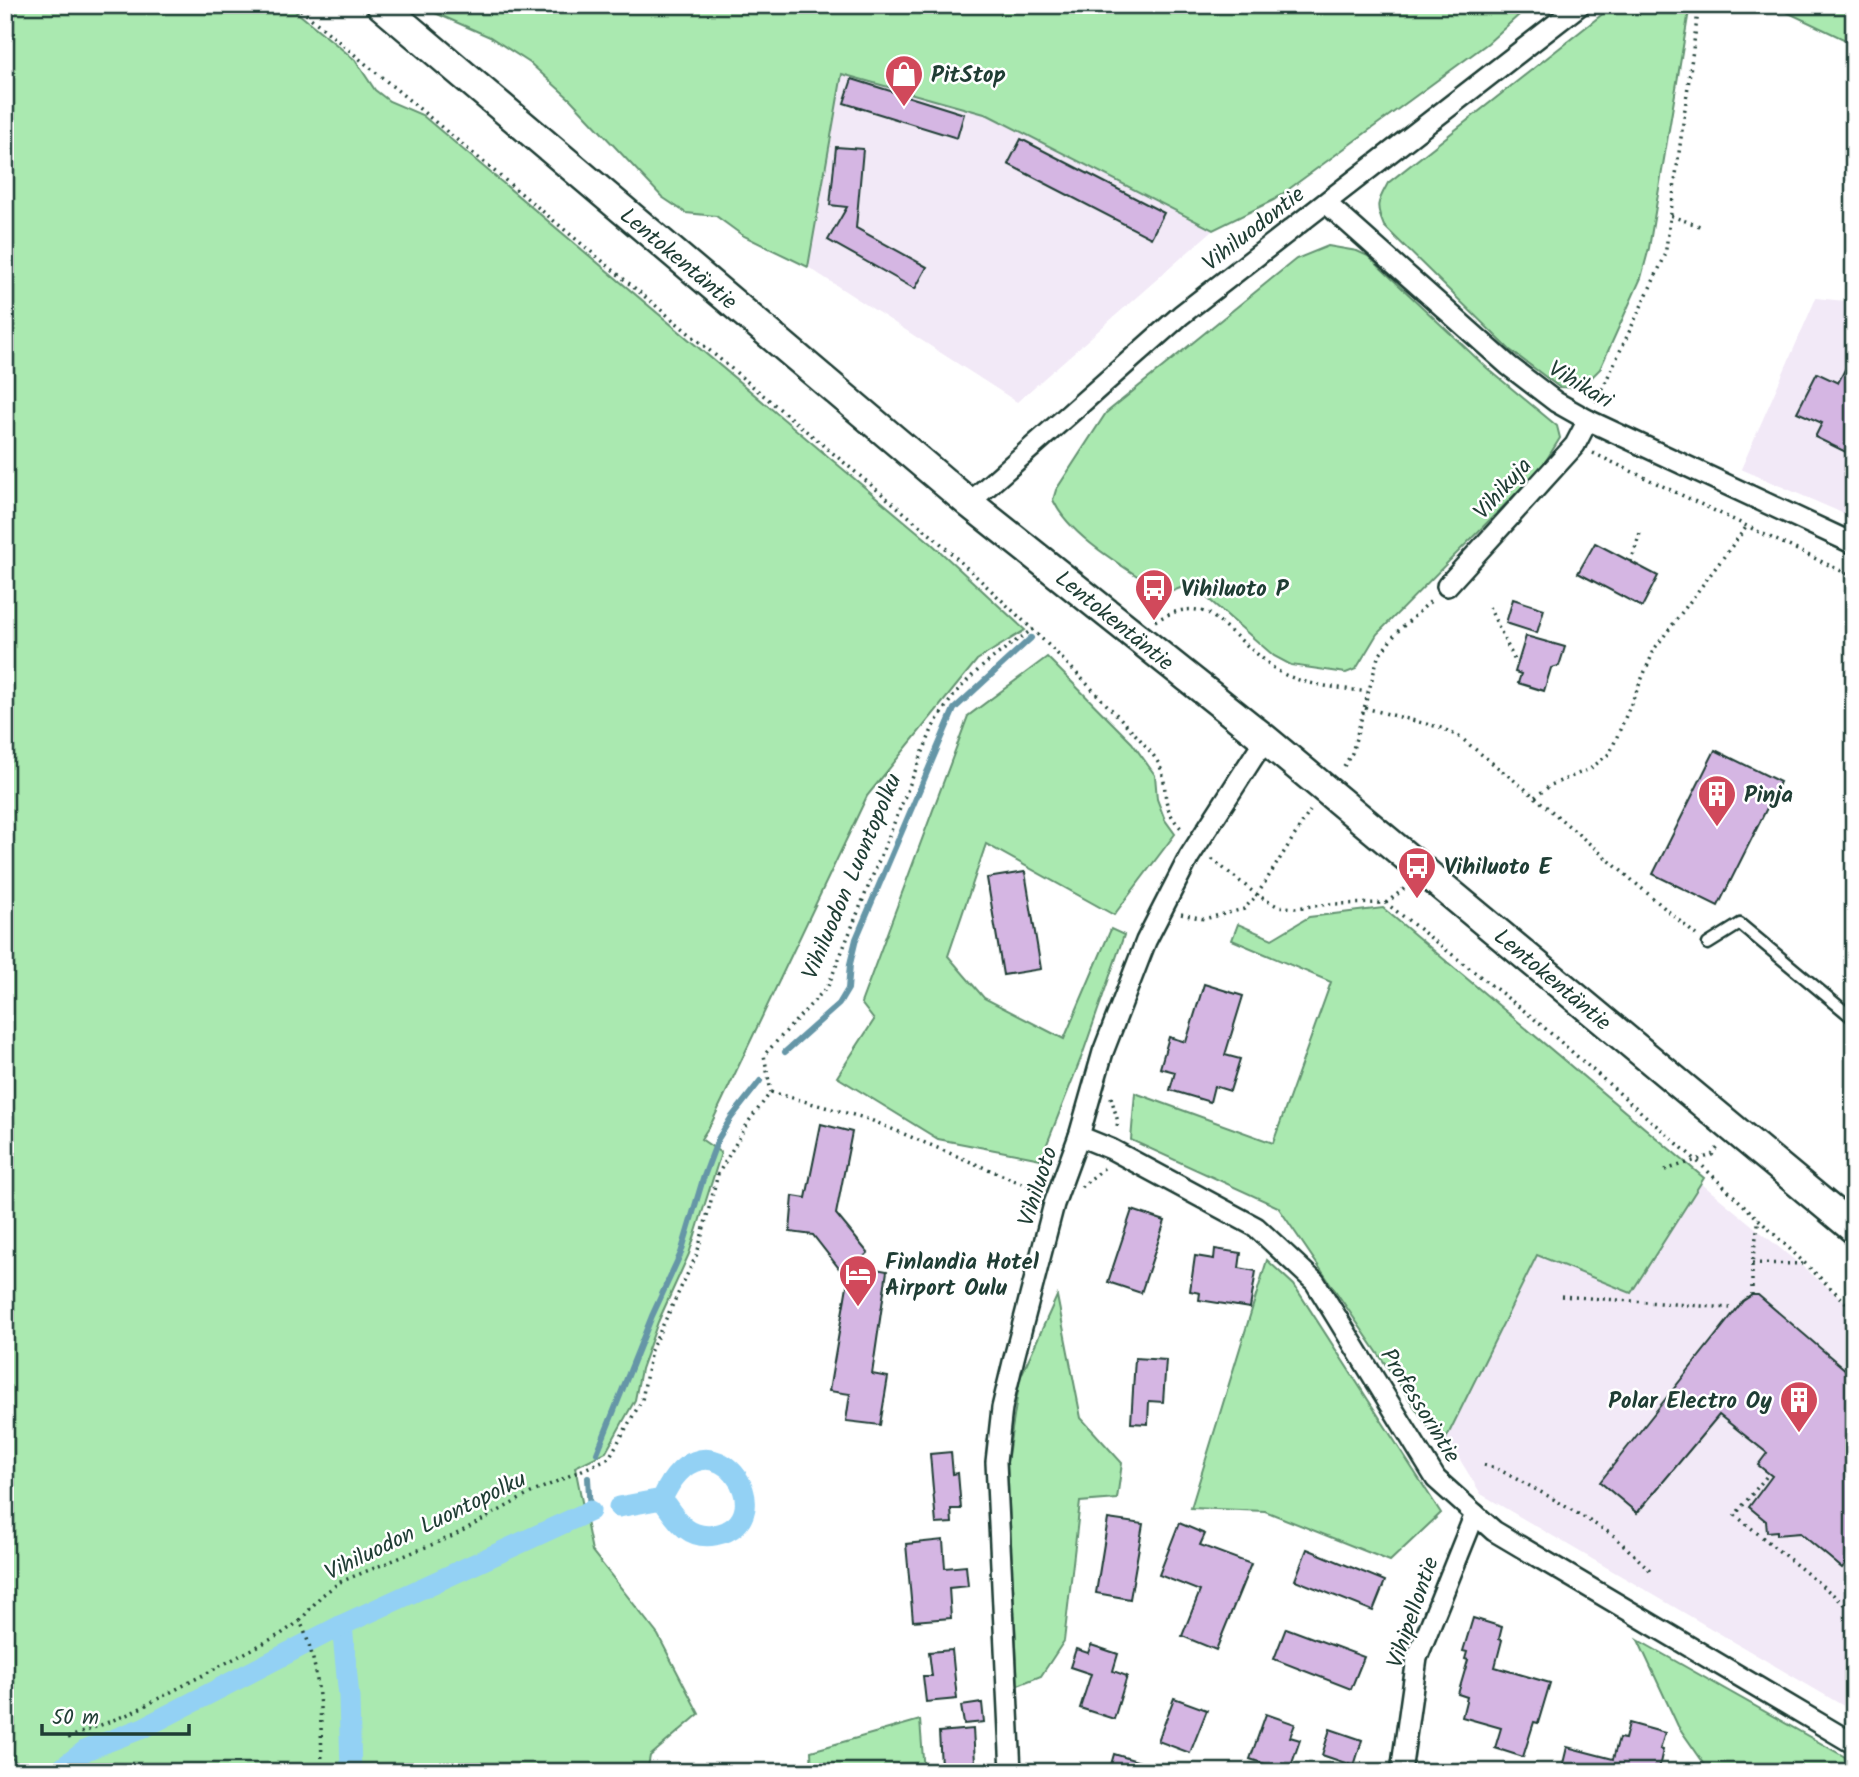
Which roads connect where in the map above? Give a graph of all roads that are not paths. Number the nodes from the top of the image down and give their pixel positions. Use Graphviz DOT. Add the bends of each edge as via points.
graph roads {
  1 [pos="381,5"];
  2 [pos="1580,5"];
  3 [pos="1326,202"];
  4 [pos="1588,420"];
  5 [pos="969,503"];
  6 [pos="1854,544"];
  7 [pos="1447,586"];
  8 [pos="1265,739"];
  9 [pos="1708,944"];
  10 [pos="1854,1019"];
  11 [pos="1079,1136"];
  12 [pos="1854,1229"];
  13 [pos="1475,1514"];
  14 [pos="1854,1744"];
  15 [pos="1011,1772"];
  16 [pos="1401,1772"];
  1 -- 5 [label="main road, Lentokentäntie"];
  2 -- 3 [label="street, Vihiluodontie"];
  3 -- 4 [label="street, Vihikari" via="1509,366"];
  3 -- 5 [label="street, Vihiluodontie" via="1181,315"];
  4 -- 6 [label="street, Vihikari"];
  4 -- 7 [label="street, Vihikuja" via="1575,445"];
  5 -- 8 [label="main road, Lentokentäntie"];
  8 -- 11 [label="street, Vihiluoto" via="1189,857 1146,941 1103,1052"];
  8 -- 12 [label="main road, Lentokentäntie"];
  9 -- 10 [label="lane" via="1740,925"];
  11 -- 13 [label="street, Professorintie" via="1256,1227 1315,1282 1436,1479"];
  11 -- 15 [label="street, Vihiluoto" via="1054,1204 1002,1408 997,1475"];
  13 -- 14 [label="street, Professorintie" via="1494,1531"];
  13 -- 16 [label="street, Vihipellontie" via="1417,1658"];
}
